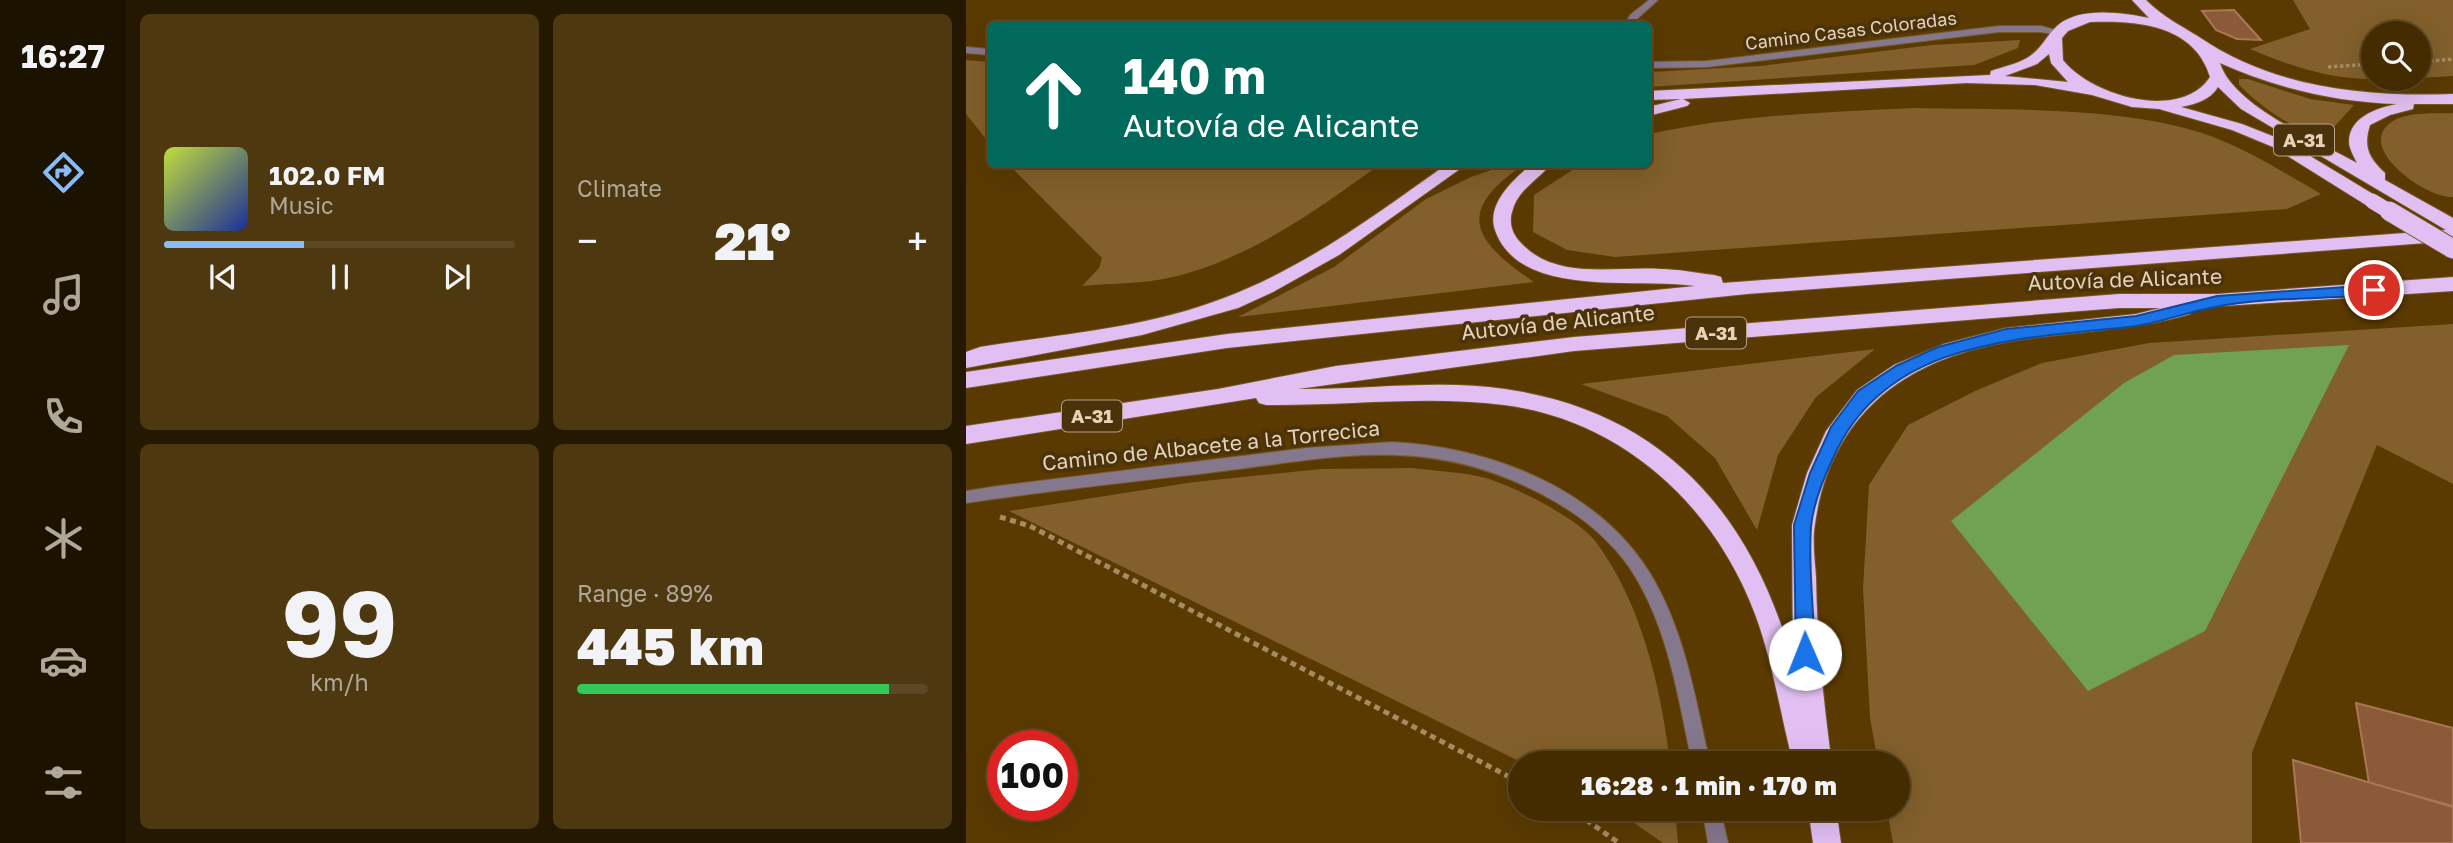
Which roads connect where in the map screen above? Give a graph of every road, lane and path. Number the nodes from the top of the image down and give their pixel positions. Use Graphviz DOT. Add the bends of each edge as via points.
graph roads {
  1 [pos="1654,0"];
  2 [pos="2139,0"];
  3 [pos="2090,2"];
  4 [pos="2082,20"];
  5 [pos="1631,21"];
  6 [pos="2170,27"];
  7 [pos="2056,38"];
  8 [pos="966,50"];
  9 [pos="2206,51"];
  10 [pos="987,52"];
  11 [pos="2453,59"];
  12 [pos="2431,61"];
  13 [pos="1652,65"];
  14 [pos="2217,76"];
  15 [pos="1966,79"];
  16 [pos="1760,91"];
  17 [pos="2093,91"];
  18 [pos="1652,96"];
  19 [pos="2453,99"];
  20 [pos="2433,100"];
  21 [pos="2146,104"];
  22 [pos="1652,111"];
  23 [pos="1453,168"];
  24 [pos="1538,168"];
  25 [pos="2399,195"];
  26 [pos="2453,226"];
  27 [pos="2453,235"];
  28 [pos="2453,249"];
  29 [pos="2453,284"];
  30 [pos="1747,287"];
  31 [pos="2217,301"];
  32 [pos="966,360"];
  33 [pos="966,380"];
  34 [pos="1218,397"];
  35 [pos="966,435"];
  36 [pos="966,498"];
  37 [pos="992,515"];
  38 [pos="1698,751"];
  39 [pos="1804,751"];
  40 [pos="1816,751"];
  41 [pos="1508,776"];
  42 [pos="1588,821"];
  43 [pos="1713,821"];
  44 [pos="1619,843"];
  45 [pos="1718,843"];
  1 -- 5 [label="lane"];
  2 -- 6 [label="highway"];
  3 -- 4 [label="highway"];
  4 -- 6 [label="highway" via="2123,18"];
  4 -- 7 [label="highway"];
  6 -- 9 [label="highway"];
  7 -- 13 [label="lane, Camino Casas Coloradas" via="2028,28 1999,29 1707,64"];
  7 -- 15 [label="highway" via="2044,53 2018,68"];
  7 -- 17 [label="highway" via="2056,60 2070,77"];
  8 -- 10 [label="lane"];
  9 -- 14 [label="highway, A-31"];
  9 -- 20 [label="highway" via="2308,89"];
  11 -- 12 [label="path"];
  14 -- 21 [label="highway" via="2209,91 2186,102"];
  14 -- 25 [label="highway, A-31" via="2227,90 2271,123"];
  15 -- 16 [label="highway"];
  15 -- 17 [label="highway" via="2035,81"];
  16 -- 18 [label="highway"];
  16 -- 22 [label="highway"];
  17 -- 21 [label="highway"];
  19 -- 20 [label="highway"];
  20 -- 25 [label="highway" via="2385,111 2363,123 2357,142 2365,164"];
  21 -- 28 [label="highway, bridge" via="2237,127 2279,144"];
  23 -- 32 [label="highway" via="1352,240 1298,271 1197,315"];
  24 -- 30 [label="highway" via="1509,194 1500,217 1501,230 1519,253 1559,271 1661,275"];
  25 -- 26 [label="highway, A-31"];
  27 -- 30 [label="highway, Autovía de Alicante / A-31"];
  29 -- 31 [label="highway, Autovía de Alicante / A-31"];
  30 -- 33 [label="highway, Autovía de Alicante / A-31" via="1227,341"];
  31 -- 34 [label="highway, Autovía de Alicante / A-31" via="2119,301 1574,344 1336,374"];
  31 -- 40 [label="highway" via="2136,321 2006,335 1944,351 1901,370 1864,396 1837,432 1818,473 1803,525 1805,654"];
  34 -- 35 [label="highway, Autovía de Alicante / A-31"];
  34 -- 39 [label="highway" via="1330,398 1394,393 1505,397 1593,420 1652,454 1691,489 1726,534 1767,611"];
  36 -- 38 [label="lane, Camino de Albacete a la Torrecica" via="1362,451 1444,453 1493,467 1573,504 1615,539 1632,560 1670,638"];
  37 -- 41 [label="path" via="1030,526"];
  42 -- 44 [label="path"];
  43 -- 45 [label="lane"];
}
